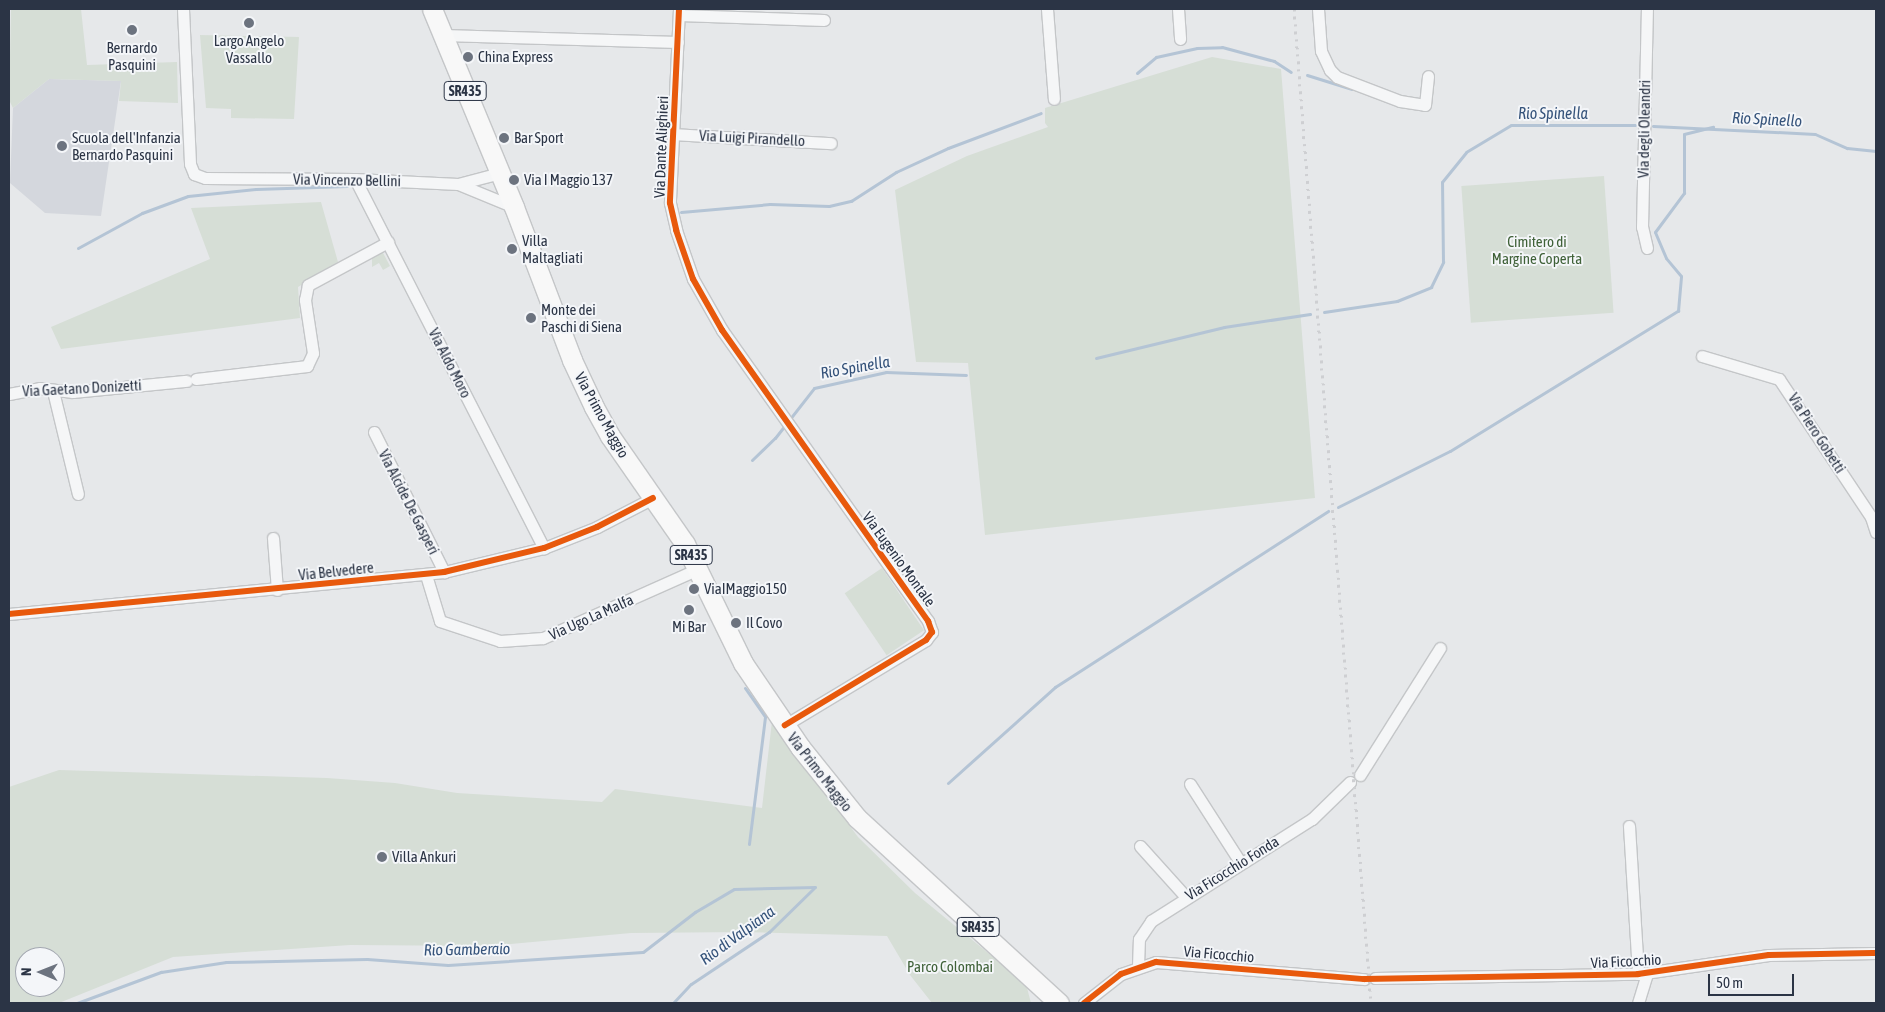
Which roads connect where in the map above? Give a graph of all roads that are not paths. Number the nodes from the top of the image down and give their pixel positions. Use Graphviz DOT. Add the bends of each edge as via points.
graph roads {
  1 [pos="184,9"];
  2 [pos="432,9"];
  3 [pos="1047,9"];
  4 [pos="1178,9"];
  5 [pos="1318,9"];
  6 [pos="1647,9"];
  7 [pos="679,12"];
  8 [pos="824,20"];
  9 [pos="443,35"];
  10 [pos="1180,39"];
  11 [pos="678,42"];
  12 [pos="1428,76"];
  13 [pos="1054,99"];
  14 [pos="673,134"];
  15 [pos="830,142"];
  16 [pos="500,173"];
  17 [pos="355,179"];
  18 [pos="458,184"];
  19 [pos="514,207"];
  20 [pos="388,242"];
  21 [pos="1647,248"];
  22 [pos="1702,356"];
  23 [pos="53,391"];
  24 [pos="9,394"];
  25 [pos="776,409"];
  26 [pos="374,432"];
  27 [pos="78,494"];
  28 [pos="652,498"];
  29 [pos="1876,532"];
  30 [pos="274,538"];
  31 [pos="544,548"];
  32 [pos="698,569"];
  33 [pos="444,572"];
  34 [pos="426,575"];
  35 [pos="277,590"];
  36 [pos="9,614"];
  37 [pos="1440,648"];
  38 [pos="785,725"];
  39 [pos="1190,784"];
  40 [pos="1629,826"];
  41 [pos="1140,846"];
  42 [pos="1240,862"];
  43 [pos="1186,897"];
  44 [pos="1876,954"];
  45 [pos="1138,966"];
  46 [pos="1643,974"];
  47 [pos="1038,984"];
  48 [pos="1045,1003"];
  49 [pos="1058,1003"];
  50 [pos="1084,1003"];
  51 [pos="1638,1003"];
  1 -- 17 [label="street, Via Vincenzo Bellini" via="190,164 194,174 204,178"];
  2 -- 9 [label="main road, Via Primo Maggio / SR435"];
  3 -- 13 [label="street"];
  4 -- 10 [label="street"];
  5 -- 12 [label="street" via="1321,51 1337,77 1400,101 1424,105"];
  6 -- 21 [label="street, Via degli Oleandri" via="1642,232"];
  7 -- 8 [label="street"];
  7 -- 11 [label="street, Via Dante Alighieri"];
  9 -- 11 [label="street"];
  9 -- 16 [label="main road, Via Primo Maggio / SR435"];
  11 -- 14 [label="street, Via Dante Alighieri"];
  14 -- 15 [label="street, Via Luigi Pirandello"];
  14 -- 25 [label="street, Via Dante Alighieri" via="671,212 689,268 722,330"];
  16 -- 18 [label="street, Via Vincenzo Bellini"];
  16 -- 19 [label="main road, Via Primo Maggio / SR435"];
  17 -- 18 [label="street, Via Vincenzo Bellini"];
  17 -- 20 [label="street, Via Aldo Moro"];
  18 -- 19 [label="street"];
  19 -- 28 [label="main road, Via Primo Maggio / SR435" via="572,360 594,407"];
  20 -- 23 [label="street, Via Gaetano Donizetti" via="308,285 304,300 313,353 307,366 191,380"];
  20 -- 31 [label="street, Via Aldo Moro"];
  22 -- 29 [label="street, Via Piero Gobetti" via="1779,379 1791,392 1871,517"];
  23 -- 24 [label="street, Via Gaetano Donizetti" via="40,388"];
  23 -- 27 [label="street"];
  25 -- 38 [label="street, Via Eugenio Montale" via="928,621 932,632 926,640"];
  26 -- 33 [label="street, Via Alcide De Gasperi"];
  28 -- 31 [label="street, Via Belvedere" via="597,527"];
  28 -- 32 [label="main road, Via Primo Maggio / SR435" via="676,530"];
  30 -- 35 [label="street"];
  31 -- 33 [label="street, Via Belvedere"];
  32 -- 34 [label="street, Via Ugo La Malfa" via="543,638 500,641 440,621"];
  32 -- 38 [label="main road, Via Primo Maggio / SR435" via="743,662"];
  33 -- 34 [label="street, Via Belvedere"];
  34 -- 35 [label="street, Via Belvedere"];
  35 -- 36 [label="street, Via Belvedere"];
  37 -- 42 [label="street, Via Ficocchio Fonda" via="1355,779 1318,815"];
  38 -- 47 [label="main road, Via Primo Maggio / SR435" via="856,818"];
  39 -- 42 [label="street"];
  40 -- 46 [label="street"];
  41 -- 43 [label="street"];
  42 -- 43 [label="street, Via Ficocchio Fonda"];
  43 -- 45 [label="street, Via Ficocchio Fonda" via="1145,926 1139,939"];
  44 -- 46 [label="street, Via Ficocchio" via="1769,954"];
  45 -- 46 [label="street, Via Ficocchio" via="1163,962 1370,978"];
  45 -- 50 [label="street, Via Ficocchio" via="1110,981"];
  46 -- 51 [label="street"];
  47 -- 48 [label="main road, SR435"];
  47 -- 49 [label="main road, SR435"];
}
